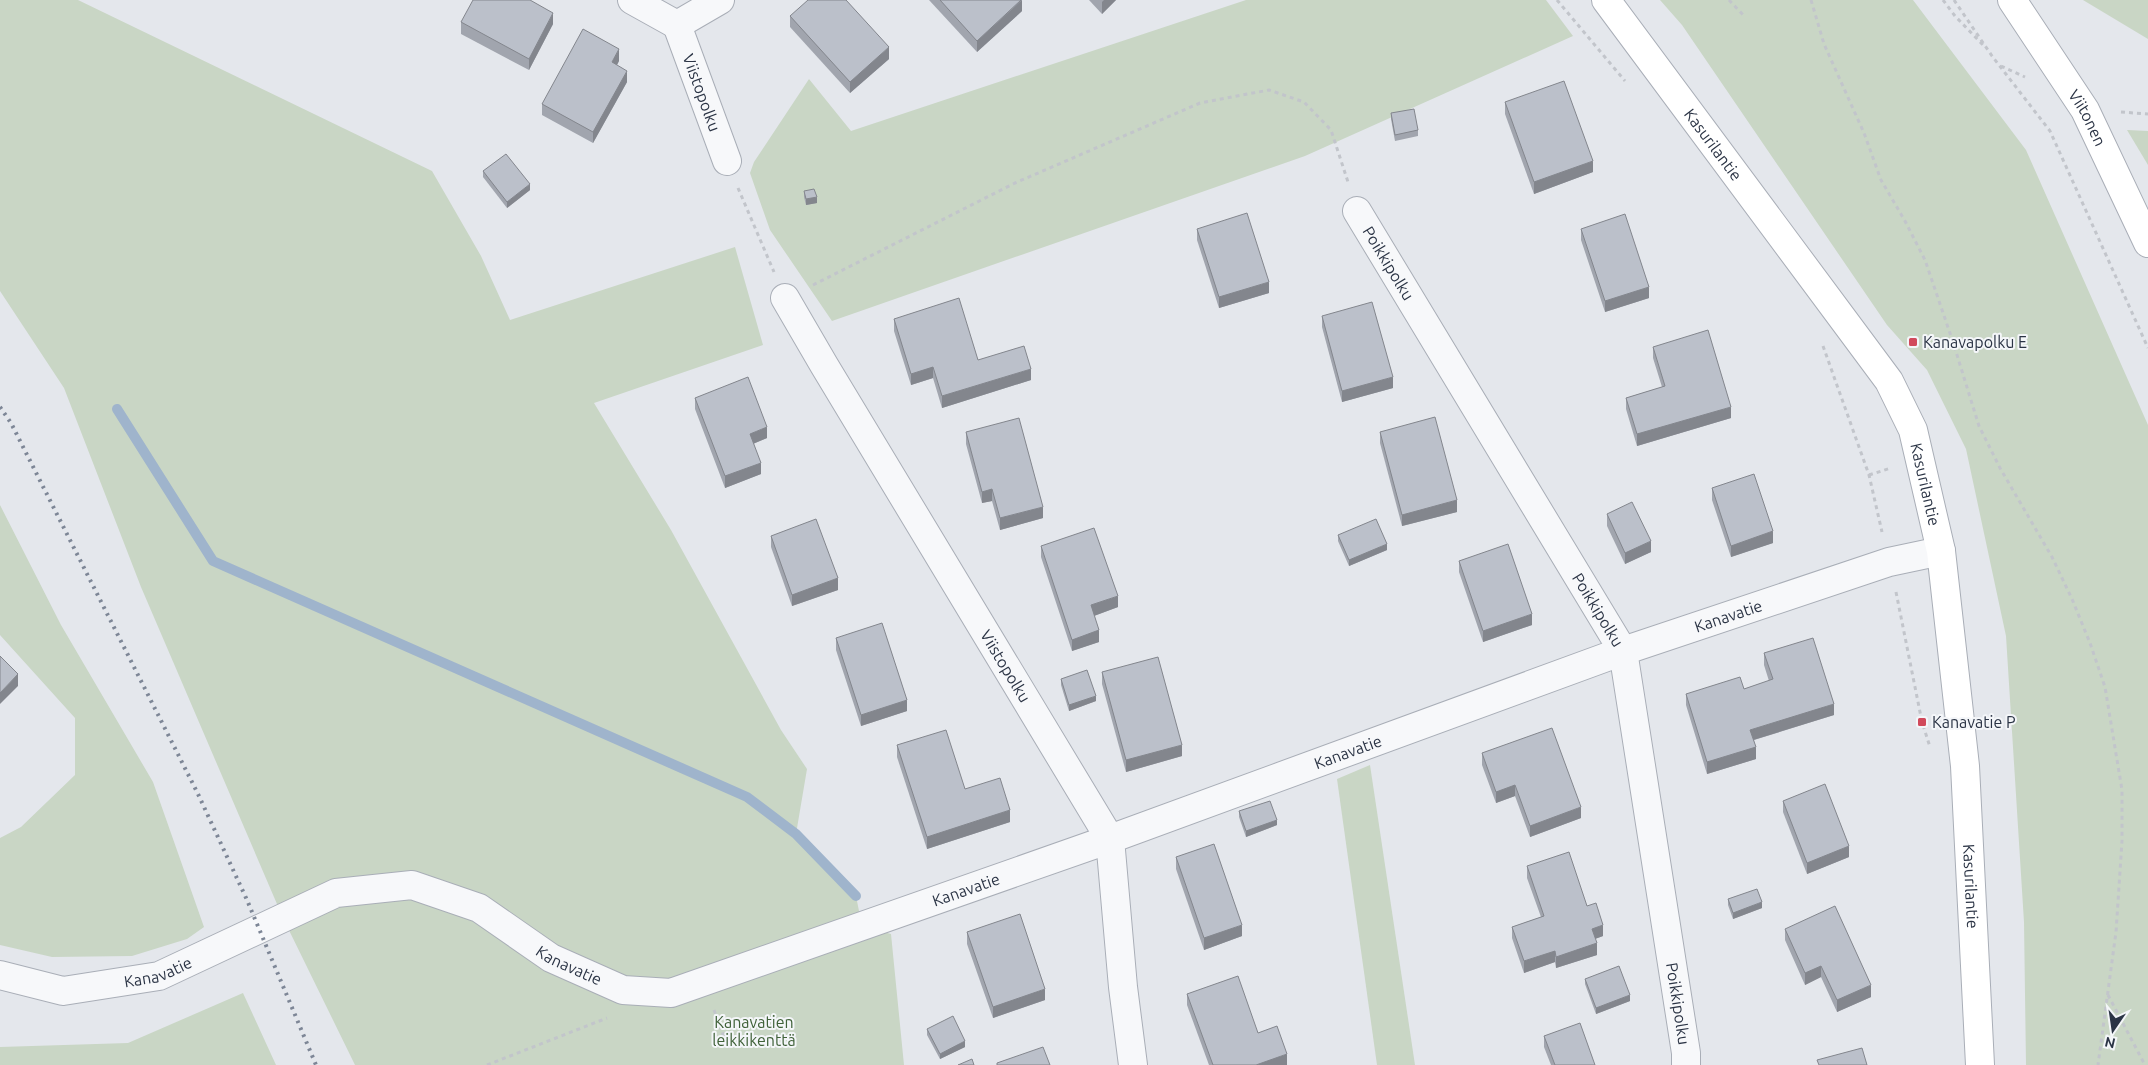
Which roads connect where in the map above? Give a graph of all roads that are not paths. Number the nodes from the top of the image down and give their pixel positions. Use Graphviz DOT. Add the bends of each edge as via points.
graph roads {
  1 [pos="632,0"];
  2 [pos="720,0"];
  3 [pos="1606,0"];
  4 [pos="2012,0"];
  5 [pos="677,25"];
  6 [pos="727,161"];
  7 [pos="1357,211"];
  8 [pos="2148,243"];
  9 [pos="785,298"];
  10 [pos="1941,551"];
  11 [pos="1623,651"];
  12 [pos="1110,839"];
  13 [pos="0,975"];
  14 [pos="1132,1065"];
  15 [pos="1686,1065"];
  16 [pos="1980,1065"];
  1 -- 5 [label="street"];
  2 -- 5 [label="street"];
  3 -- 10 [label="street, Kasurilantie" via="1889,381 1913,430"];
  4 -- 8 [label="street, Viitonen" via="2085,110"];
  5 -- 6 [label="street, Viistopolku"];
  7 -- 11 [label="street, Poikkipolku"];
  9 -- 12 [label="street, Viistopolku"];
  10 -- 11 [label="street, Kanavatie" via="1889,562"];
  10 -- 16 [label="street, Kasurilantie" via="1965,766"];
  11 -- 12 [label="street, Kanavatie"];
  11 -- 15 [label="street, Poikkipolku"];
  12 -- 13 [label="street, Kanavatie" via="671,993 623,990 551,958 480,908 412,885 336,893 159,976 63,991"];
  12 -- 14 [label="street, Viistopolku"];
}
